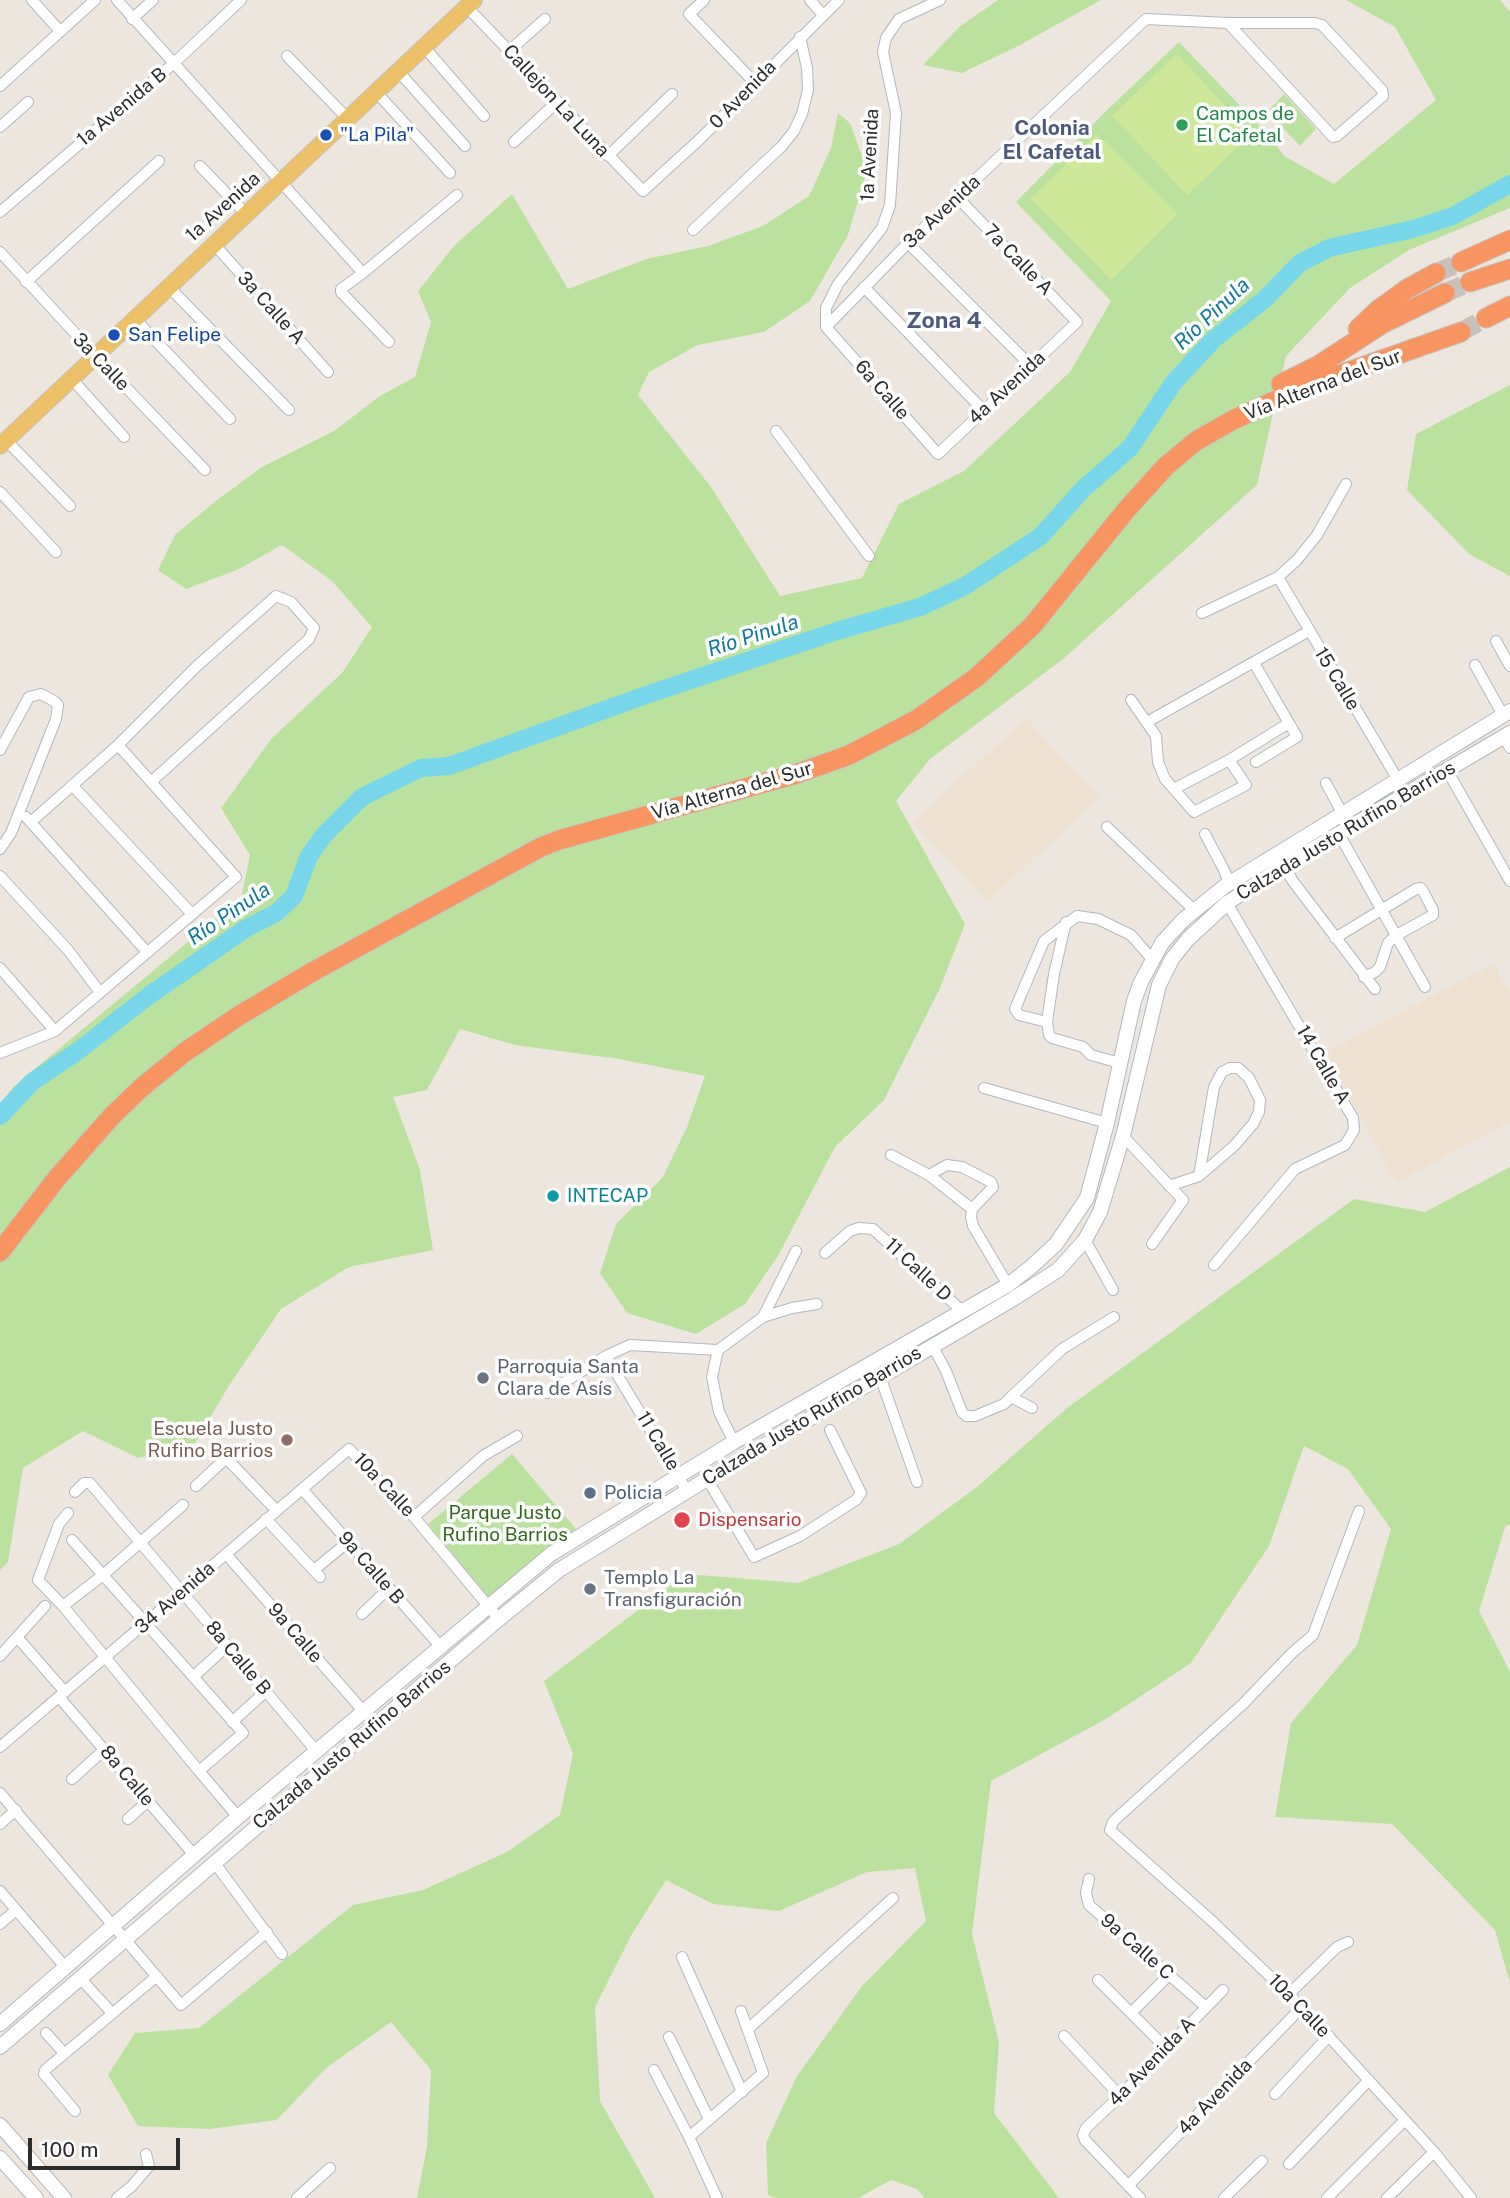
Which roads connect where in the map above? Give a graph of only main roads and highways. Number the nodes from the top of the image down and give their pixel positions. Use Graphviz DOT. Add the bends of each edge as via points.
graph roads {
  1 [pos="470,4"];
  2 [pos="1510,240"];
  3 [pos="1461,262"];
  4 [pos="1510,269"];
  5 [pos="1436,273"];
  6 [pos="1470,282"];
  7 [pos="1445,293"];
  8 [pos="1461,331"];
  9 [pos="1319,365"];
  10 [pos="3,443"];
  11 [pos="817,760"];
  12 [pos="794,769"];
  13 [pos="0,1232"];
  14 [pos="0,1252"];
  1 -- 10 [label="main road, 1a Avenida"];
  2 -- 3 [label="highway"];
  4 -- 6 [label="highway"];
  5 -- 9 [label="highway" via="1378,310"];
  7 -- 9 [label="highway, Vía Alterna del Sur" via="1382,324"];
  8 -- 11 [label="highway, Vía Alterna del Sur" via="1305,387 1196,441 1149,484 1033,625 977,677 916,720 849,755"];
  9 -- 11 [label="highway, Vía Alterna del Sur" via="1228,410 1169,448 1025,618 987,653 911,709"];
  11 -- 12 [label="highway, Vía Alterna del Sur"];
  12 -- 13 [label="highway, Vía Alterna del Sur" via="553,830 235,1006 135,1080 78,1136"];
  12 -- 14 [label="highway, Vía Alterna del Sur" via="541,847 250,1009 185,1052 112,1116"];
}
